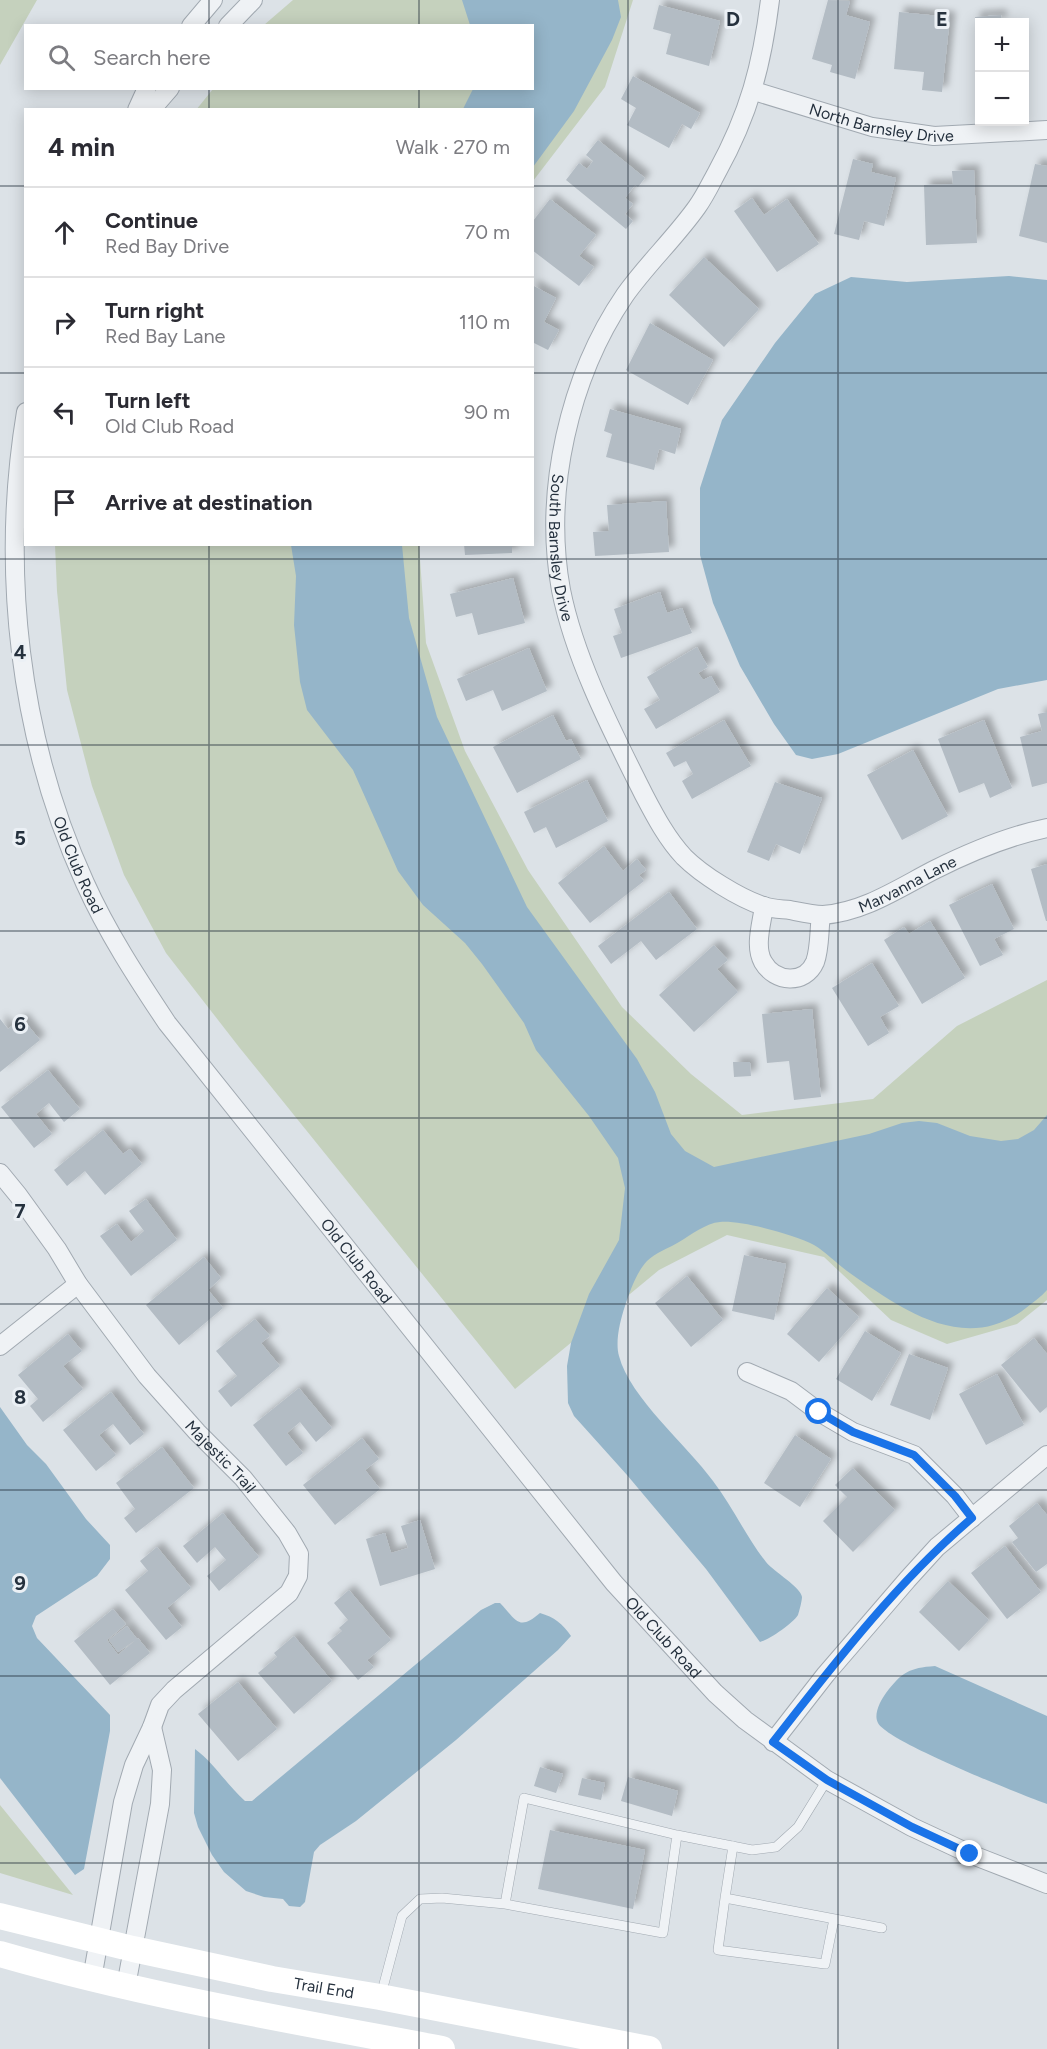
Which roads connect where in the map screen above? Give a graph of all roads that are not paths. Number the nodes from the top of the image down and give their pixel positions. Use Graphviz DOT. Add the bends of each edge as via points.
graph roads {
  1 [pos="213,0"];
  2 [pos="253,0"];
  3 [pos="770,0"];
  4 [pos="194,24"];
  5 [pos="230,24"];
  6 [pos="146,90"];
  7 [pos="168,90"];
  8 [pos="754,91"];
  9 [pos="138,108"];
  10 [pos="153,108"];
  11 [pos="1047,130"];
  12 [pos="24,425"];
  13 [pos="1047,828"];
  14 [pos="764,906"];
  15 [pos="821,915"];
  16 [pos="0,1173"];
  17 [pos="78,1284"];
  18 [pos="0,1346"];
  19 [pos="747,1372"];
  20 [pos="1047,1455"];
  21 [pos="972,1518"];
  22 [pos="152,1727"];
  23 [pos="773,1742"];
  24 [pos="827,1780"];
  25 [pos="677,1835"];
  26 [pos="733,1846"];
  27 [pos="1047,1884"];
  28 [pos="725,1898"];
  29 [pos="505,1904"];
  30 [pos="0,1916"];
  31 [pos="834,1918"];
  32 [pos="882,1928"];
  33 [pos="99,1941"];
  34 [pos="133,1949"];
  35 [pos="0,1954"];
  36 [pos="92,1979"];
  37 [pos="126,1986"];
  38 [pos="380,1997"];
  39 [pos="442,2049"];
  40 [pos="649,2049"];
  1 -- 4 [label="street"];
  2 -- 5 [label="street"];
  3 -- 8 [label="street, South Barnsley Drive"];
  6 -- 9 [label="street"];
  7 -- 10 [label="street"];
  8 -- 11 [label="street, North Barnsley Drive" via="872,127 923,135"];
  8 -- 14 [label="street, South Barnsley Drive" via="730,148 698,206 625,296 583,374 568,423 558,479 555,537 561,591 578,647 601,706 658,821 684,856 725,888"];
  12 -- 23 [label="street, Old Club Road" via="14,491 12,546 23,673 60,821 85,884 130,967 167,1023 614,1583 715,1693"];
  13 -- 15 [label="street, Marvanna Lane" via="984,847 886,897"];
  14 -- 15 [label="street, Marvanna Lane"];
  14 -- 15 [label="street" via="759,945 763,961 774,975 786,980 800,978 816,960"];
  16 -- 17 [label="street, Majestic Trail"];
  17 -- 18 [label="street"];
  17 -- 22 [label="street, Majestic Trail" via="147,1376 243,1478 299,1554 298,1576 289,1593 174,1690 160,1705"];
  19 -- 21 [label="street" via="791,1391 853,1432 914,1455"];
  20 -- 21 [label="street"];
  21 -- 23 [label="street" via="907,1580"];
  22 -- 33 [label="street, Majestic Trail" via="123,1802"];
  22 -- 34 [label="street" via="162,1770 160,1804"];
  23 -- 24 [label="street, Old Club Road"];
  24 -- 26 [label="lane" via="798,1827 776,1847 753,1850"];
  24 -- 27 [label="street, Old Club Road" via="931,1836"];
  25 -- 26 [label="lane"];
  25 -- 29 [label="lane" via="663,1933"];
  25 -- 29 [label="lane" via="524,1798"];
  26 -- 28 [label="lane"];
  28 -- 31 [label="lane"];
  28 -- 31 [label="lane" via="718,1950 825,1964"];
  29 -- 38 [label="lane" via="420,1899 402,1916"];
  30 -- 33 [label="street, Trail End"];
  31 -- 32 [label="lane"];
  33 -- 34 [label="street, Trail End"];
  33 -- 36 [label="street, Majestic Trail"];
  34 -- 37 [label="street"];
  34 -- 38 [label="street, Trail End"];
  35 -- 36 [label="street"];
  36 -- 37 [label="street"];
  37 -- 39 [label="street"];
  38 -- 40 [label="street, Trail End"];
}
